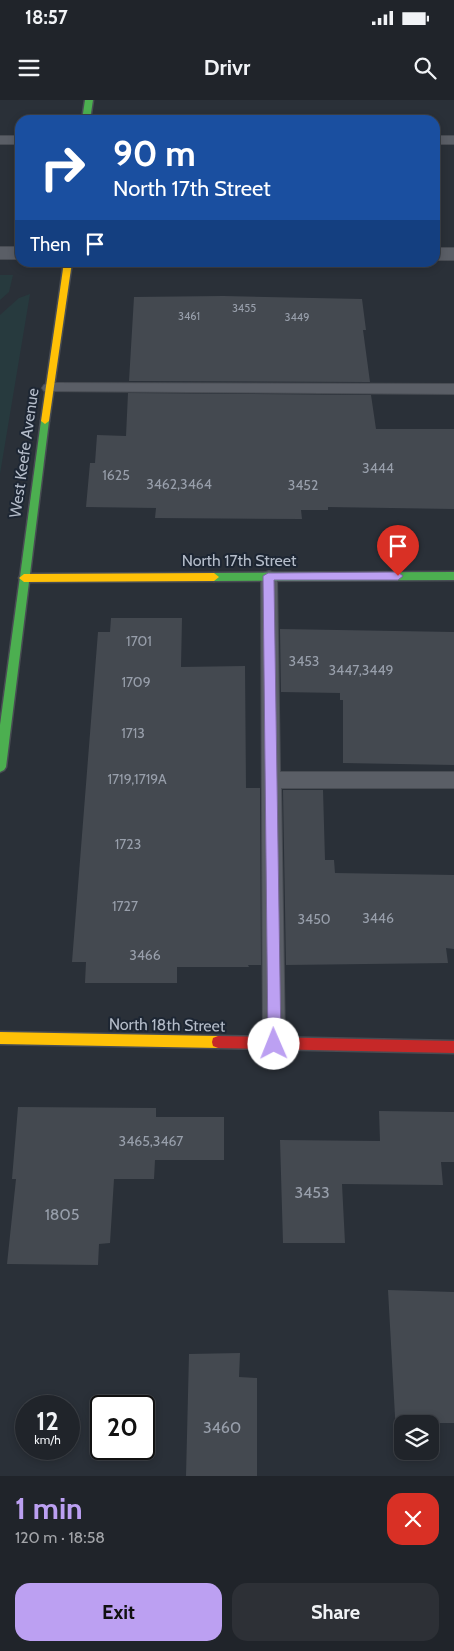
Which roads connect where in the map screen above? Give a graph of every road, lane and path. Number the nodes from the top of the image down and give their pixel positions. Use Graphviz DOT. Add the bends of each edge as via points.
graph roads {
  1 [pos="89,100"];
  2 [pos="87,115"];
  3 [pos="0,140"];
  4 [pos="15,140"];
  5 [pos="440,140"];
  6 [pos="454,140"];
  7 [pos="0,253"];
  8 [pos="15,253"];
  9 [pos="440,254"];
  10 [pos="454,254"];
  11 [pos="67,267"];
  12 [pos="49,388"];
  13 [pos="454,389"];
  14 [pos="268,576"];
  15 [pos="454,576"];
  16 [pos="24,578"];
  17 [pos="0,767"];
  18 [pos="271,780"];
  19 [pos="454,780"];
  20 [pos="0,1038"];
  21 [pos="274,1044"];
  22 [pos="454,1047"];
  1 -- 2 [label="street"];
  3 -- 4 [label="lane"];
  5 -- 6 [label="lane"];
  7 -- 8 [label="street"];
  9 -- 10 [label="street"];
  11 -- 12 [label="street, West Keefe Avenue"];
  12 -- 13 [label="lane"];
  12 -- 16 [label="street, West Keefe Avenue"];
  14 -- 15 [label="street, North 17th Street"];
  14 -- 16 [label="street, North 17th Street"];
  14 -- 18 [label="lane"];
  16 -- 17 [label="street, West Keefe Avenue"];
  18 -- 19 [label="lane"];
  18 -- 21 [label="lane"];
  20 -- 21 [label="street, North 18th Street"];
  21 -- 22 [label="street, North 18th Street"];
}
